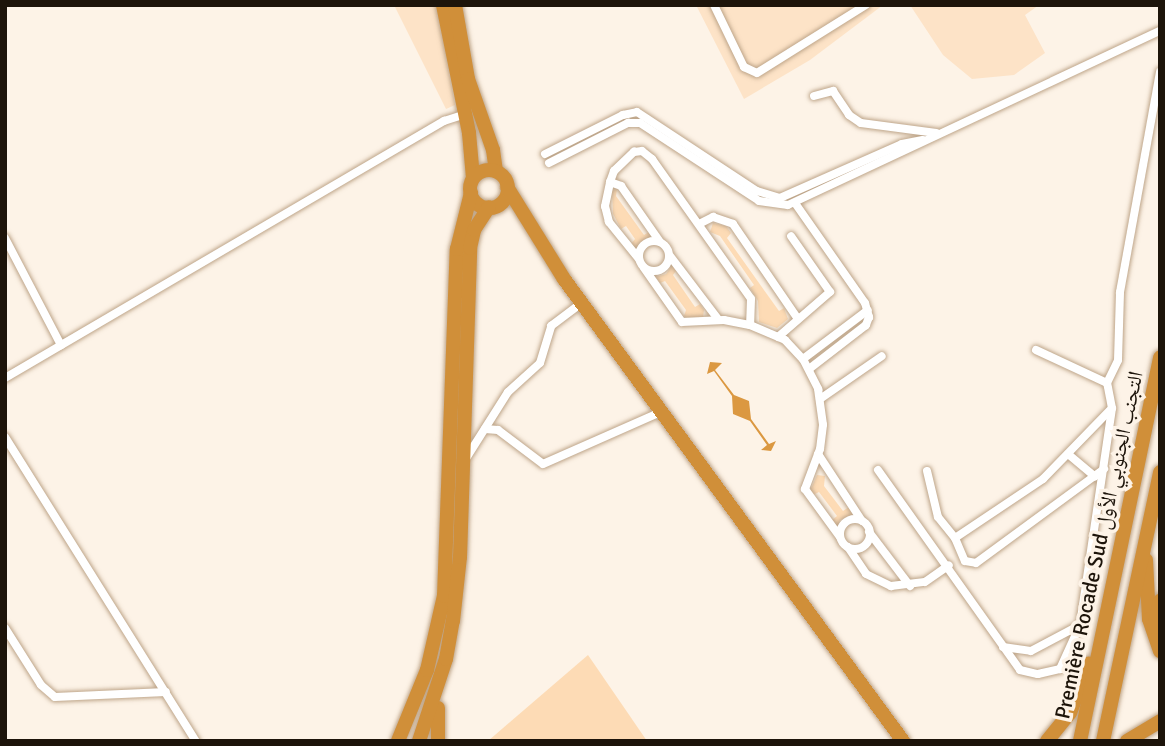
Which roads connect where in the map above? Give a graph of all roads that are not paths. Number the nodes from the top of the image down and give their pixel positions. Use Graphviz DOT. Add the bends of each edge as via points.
graph roads {
  1 [pos="443,5"];
  2 [pos="455,5"];
  3 [pos="714,5"];
  4 [pos="866,5"];
  5 [pos="1160,31"];
  6 [pos="1160,72"];
  7 [pos="814,96"];
  8 [pos="465,114"];
  9 [pos="937,134"];
  10 [pos="923,140"];
  11 [pos="545,154"];
  12 [pos="549,163"];
  13 [pos="496,172"];
  14 [pos="610,182"];
  15 [pos="472,186"];
  16 [pos="508,187"];
  17 [pos="795,203"];
  18 [pos="489,207"];
  19 [pos="699,223"];
  20 [pos="791,236"];
  21 [pos="5,237"];
  22 [pos="660,242"];
  23 [pos="670,256"];
  24 [pos="639,259"];
  25 [pos="644,268"];
  26 [pos="582,303"];
  27 [pos="868,310"];
  28 [pos="798,319"];
  29 [pos="718,320"];
  30 [pos="750,325"];
  31 [pos="778,337"];
  32 [pos="61,345"];
  33 [pos="1036,349"];
  34 [pos="882,356"];
  35 [pos="1160,357"];
  36 [pos="803,359"];
  37 [pos="809,369"];
  38 [pos="5,378"];
  39 [pos="1107,383"];
  40 [pos="820,399"];
  41 [pos="1112,408"];
  42 [pos="661,412"];
  43 [pos="485,429"];
  44 [pos="5,437"];
  45 [pos="818,454"];
  46 [pos="1068,454"];
  47 [pos="463,463"];
  48 [pos="1104,469"];
  49 [pos="878,470"];
  50 [pos="927,471"];
  51 [pos="1160,471"];
  52 [pos="1095,477"];
  53 [pos="1125,515"];
  54 [pos="863,522"];
  55 [pos="1147,523"];
  56 [pos="869,532"];
  57 [pos="840,537"];
  58 [pos="955,538"];
  59 [pos="848,547"];
  60 [pos="460,557"];
  61 [pos="949,565"];
  62 [pos="910,586"];
  63 [pos="1160,601"];
  64 [pos="1080,625"];
  65 [pos="5,628"];
  66 [pos="1153,636"];
  67 [pos="1002,646"];
  68 [pos="1160,651"];
  69 [pos="166,692"];
  70 [pos="1160,721"];
  71 [pos="888,722"];
  72 [pos="196,741"];
  73 [pos="398,741"];
  74 [pos="419,741"];
  75 [pos="438,741"];
  76 [pos="903,741"];
  77 [pos="910,741"];
  78 [pos="1047,741"];
  79 [pos="1080,741"];
  80 [pos="1103,741"];
  81 [pos="1127,741"];
  1 -- 8 [label="highway"];
  2 -- 13 [label="highway" via="468,79"];
  3 -- 4 [label="street" via="744,67 757,73"];
  5 -- 9 [label="street"];
  6 -- 39 [label="street" via="1120,292 1118,360"];
  7 -- 9 [label="street" via="833,90 860,123"];
  8 -- 15 [label="highway"];
  8 -- 32 [label="street" via="444,121"];
  9 -- 10 [label="street"];
  10 -- 11 [label="street" via="902,144 780,198 762,194 637,112"];
  10 -- 17 [label="street"];
  12 -- 17 [label="street" via="634,122 759,201"];
  13 -- 15 [label="highway" via="486,170"];
  13 -- 16 [label="highway"];
  14 -- 19 [label="street" via="624,159 642,151"];
  14 -- 22 [label="street" via="621,187"];
  14 -- 24 [label="street" via="605,206 609,222"];
  15 -- 18 [label="highway" via="475,202"];
  15 -- 73 [label="highway" via="457,249 444,596 427,670"];
  16 -- 18 [label="highway" via="503,201"];
  16 -- 26 [label="highway" via="533,233"];
  17 -- 27 [label="street"];
  18 -- 47 [label="highway" via="474,230 470,248"];
  19 -- 28 [label="street" via="713,217 733,225"];
  19 -- 30 [label="street" via="751,299"];
  20 -- 28 [label="street" via="830,288 828,295"];
  21 -- 32 [label="street"];
  22 -- 23 [label="street"];
  22 -- 24 [label="street" via="646,243"];
  23 -- 25 [label="street" via="661,271"];
  23 -- 29 [label="street"];
  24 -- 25 [label="street"];
  25 -- 29 [label="street" via="682,322"];
  26 -- 42 [label="highway"];
  26 -- 43 [label="street" via="551,326 540,363 508,392"];
  27 -- 36 [label="street"];
  27 -- 37 [label="street" via="866,325"];
  28 -- 31 [label="street"];
  29 -- 30 [label="street"];
  30 -- 31 [label="street"];
  31 -- 36 [label="street"];
  32 -- 38 [label="street"];
  33 -- 39 [label="street"];
  34 -- 40 [label="street"];
  35 -- 53 [label="highway, Première Rocade Sud التجنب الجنوبي الأول"];
  36 -- 37 [label="street"];
  37 -- 40 [label="street"];
  39 -- 41 [label="street"];
  40 -- 45 [label="street" via="823,425"];
  41 -- 46 [label="street"];
  41 -- 48 [label="street"];
  42 -- 43 [label="street" via="543,464 496,429"];
  42 -- 71 [label="highway"];
  43 -- 47 [label="street"];
  44 -- 69 [label="street"];
  45 -- 54 [label="street"];
  45 -- 57 [label="street" via="805,489"];
  46 -- 52 [label="street"];
  46 -- 58 [label="street" via="1043,479"];
  47 -- 60 [label="highway"];
  48 -- 52 [label="street"];
  48 -- 64 [label="street"];
  49 -- 61 [label="street"];
  50 -- 58 [label="street" via="938,517"];
  51 -- 55 [label="highway, Première Rocade Sud التجنب الجنوبي الأول"];
  52 -- 58 [label="street" via="976,563 965,561"];
  53 -- 78 [label="highway" via="1088,667 1070,713"];
  53 -- 79 [label="highway, Première Rocade Sud التجنب الجنوبي الأول"];
  54 -- 56 [label="street"];
  54 -- 57 [label="street" via="844,523"];
  55 -- 66 [label="highway" via="1146,595"];
  55 -- 80 [label="highway, Première Rocade Sud التجنب الجنوبي الأول"];
  56 -- 59 [label="street" via="865,544"];
  56 -- 62 [label="street"];
  57 -- 59 [label="street"];
  59 -- 62 [label="street" via="859,566 877,580"];
  60 -- 74 [label="highway" via="446,659"];
  60 -- 75 [label="highway" via="461,613 435,720"];
  61 -- 62 [label="street" via="933,579"];
  61 -- 67 [label="street"];
  63 -- 66 [label="highway"];
  64 -- 67 [label="street" via="1031,651"];
  64 -- 67 [label="street" via="1067,662 1053,672 1020,670"];
  65 -- 69 [label="street" via="41,685 55,697"];
  66 -- 68 [label="highway"];
  69 -- 72 [label="street"];
  70 -- 81 [label="highway"];
  71 -- 76 [label="highway"];
  71 -- 77 [label="highway"];
}
